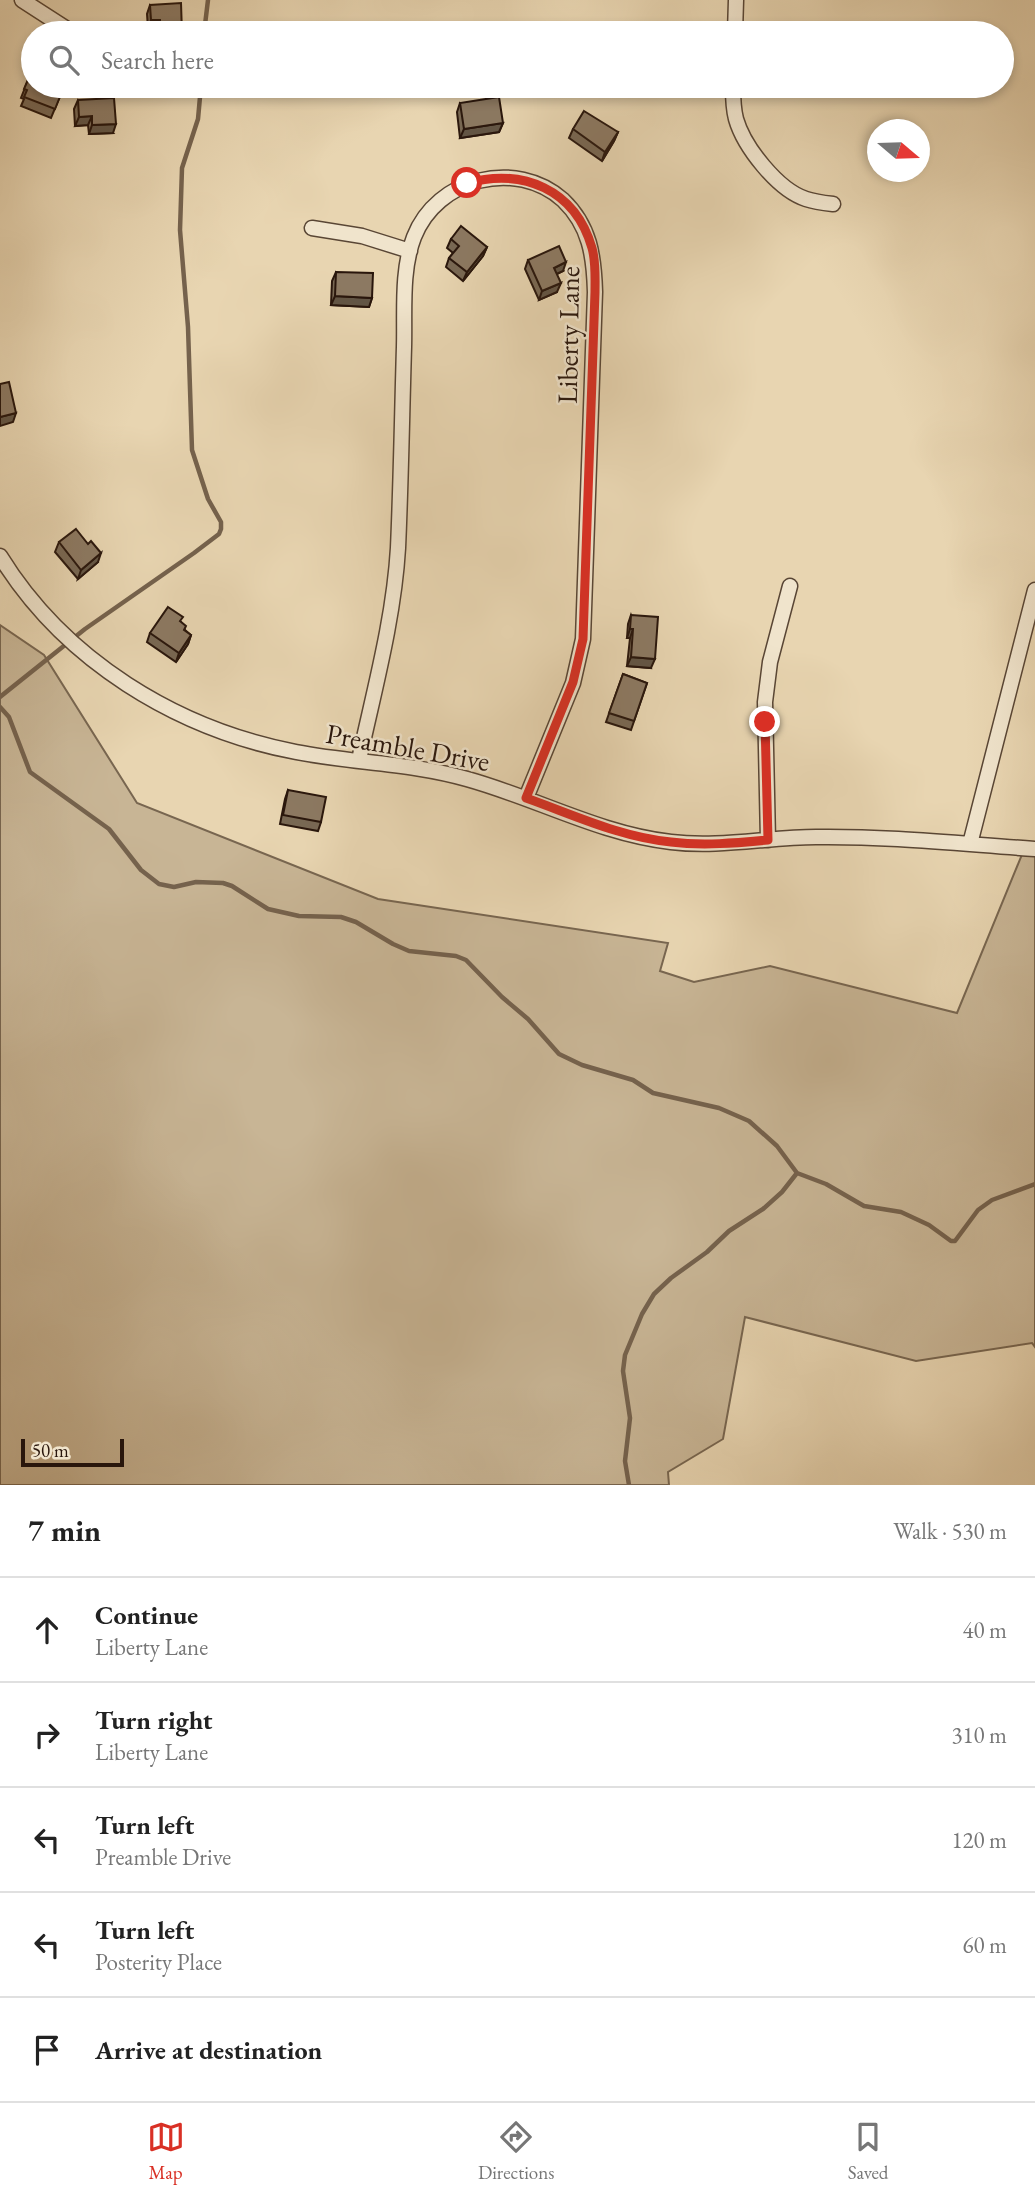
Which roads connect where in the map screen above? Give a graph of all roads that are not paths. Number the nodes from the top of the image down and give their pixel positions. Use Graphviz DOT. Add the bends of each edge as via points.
graph roads {
  1 [pos="22,0"];
  2 [pos="736,0"];
  3 [pos="54,21"];
  4 [pos="736,21"];
  5 [pos="734,98"];
  6 [pos="833,204"];
  7 [pos="312,228"];
  8 [pos="410,251"];
  9 [pos="0,556"];
  10 [pos="790,586"];
  11 [pos="1035,590"];
  12 [pos="359,760"];
  13 [pos="526,798"];
  14 [pos="768,840"];
  15 [pos="970,844"];
  16 [pos="1035,849"];
  1 -- 3 [label="street"];
  2 -- 4 [label="street"];
  5 -- 6 [label="street" via="740,132 758,159 792,192"];
  7 -- 8 [label="street" via="362,236"];
  8 -- 12 [label="street, Liberty Lane" via="394,597"];
  8 -- 13 [label="street, Liberty Lane" via="422,220 450,192 467,183 507,177 527,180 562,200 581,223 593,251 583,639 573,682"];
  9 -- 12 [label="street, Preamble Drive" via="37,608 72,643 154,701 248,741"];
  10 -- 14 [label="street" via="770,662 765,702"];
  11 -- 15 [label="street"];
  12 -- 13 [label="street, Preamble Drive" via="443,773"];
  13 -- 14 [label="street, Preamble Drive" via="645,838 693,844"];
  14 -- 15 [label="street, Preamble Drive" via="831,836"];
  15 -- 16 [label="street, Preamble Drive"];
}
